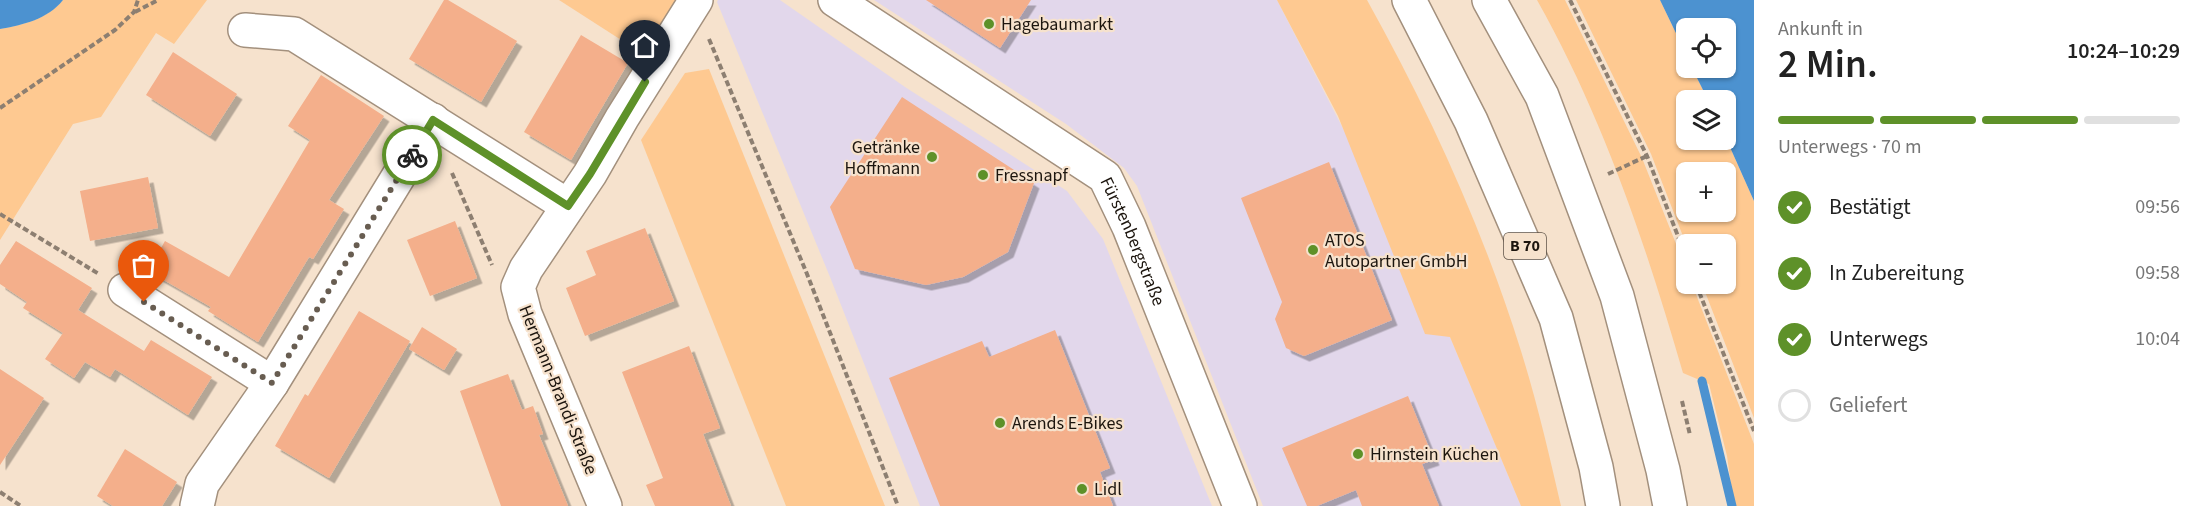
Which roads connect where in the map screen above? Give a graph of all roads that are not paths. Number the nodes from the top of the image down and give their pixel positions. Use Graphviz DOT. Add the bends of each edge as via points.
graph roads {
  1 [pos="835,0"];
  2 [pos="1409,0"];
  3 [pos="1489,0"];
  4 [pos="695,1"];
  5 [pos="245,30"];
  6 [pos="441,125"];
  7 [pos="568,206"];
  8 [pos="126,290"];
  9 [pos="272,383"];
  10 [pos="197,506"];
  11 [pos="605,506"];
  12 [pos="1240,506"];
  13 [pos="1603,506"];
  14 [pos="1670,506"];
  1 -- 12 [label="main road, Fürstenbergstraße" via="1105,177 1129,227"];
  2 -- 13 [label="main road, B 70" via="1471,121 1556,318"];
  3 -- 14 [label="main road" via="1542,96 1617,296"];
  4 -- 7 [label="main road, Hermann-Brandi-Straße"];
  5 -- 6 [label="main road" via="294,34"];
  6 -- 7 [label="main road"];
  6 -- 9 [label="main road"];
  7 -- 11 [label="main road, Hermann-Brandi-Straße" via="518,287 525,314"];
  8 -- 9 [label="main road"];
  9 -- 10 [label="main road" via="202,484"];
}
